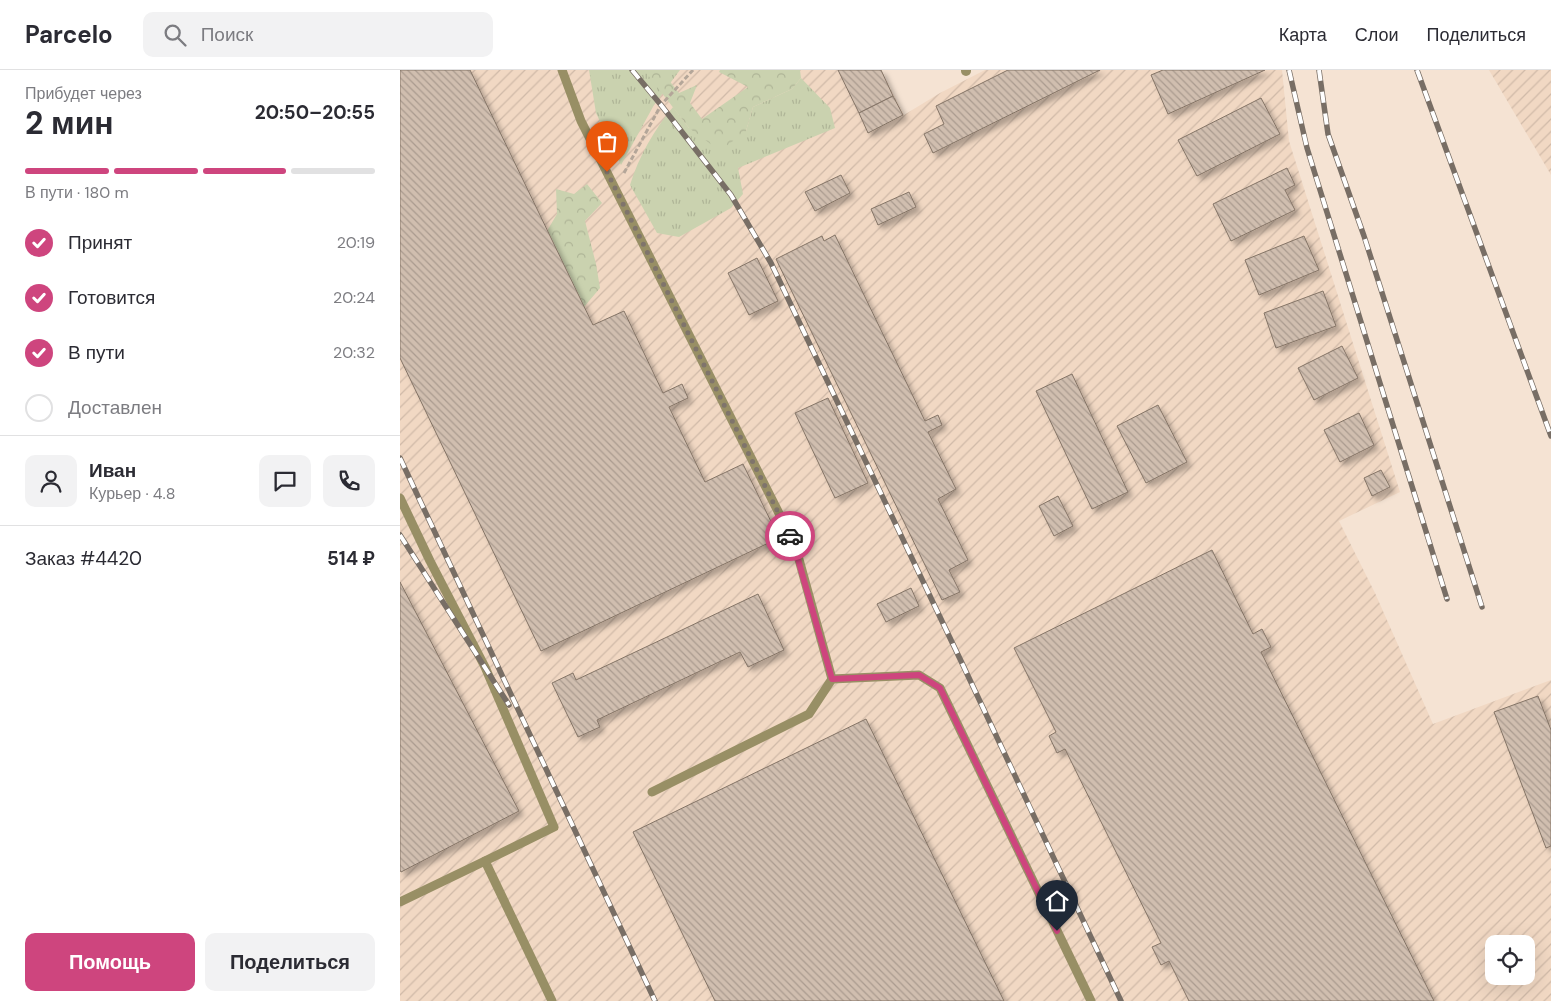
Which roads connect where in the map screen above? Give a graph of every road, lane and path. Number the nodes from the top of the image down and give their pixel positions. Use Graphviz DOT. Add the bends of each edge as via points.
graph roads {
  1 [pos="562,70"];
  2 [pos="684,70"];
  3 [pos="692,71"];
  4 [pos="615,189"];
  5 [pos="400,498"];
  6 [pos="832,679"];
  7 [pos="652,792"];
  8 [pos="485,860"];
  9 [pos="400,902"];
  10 [pos="552,1001"];
  11 [pos="1090,1001"];
  1 -- 4 [label="lane" via="581,121"];
  2 -- 3 [label="path"];
  3 -- 4 [label="path" via="661,105"];
  4 -- 6 [label="lane" via="794,545"];
  5 -- 8 [label="lane" via="485,667 554,827"];
  6 -- 7 [label="lane" via="810,714"];
  6 -- 11 [label="lane" via="919,675 940,688"];
  8 -- 9 [label="lane"];
  8 -- 10 [label="lane"];
}
